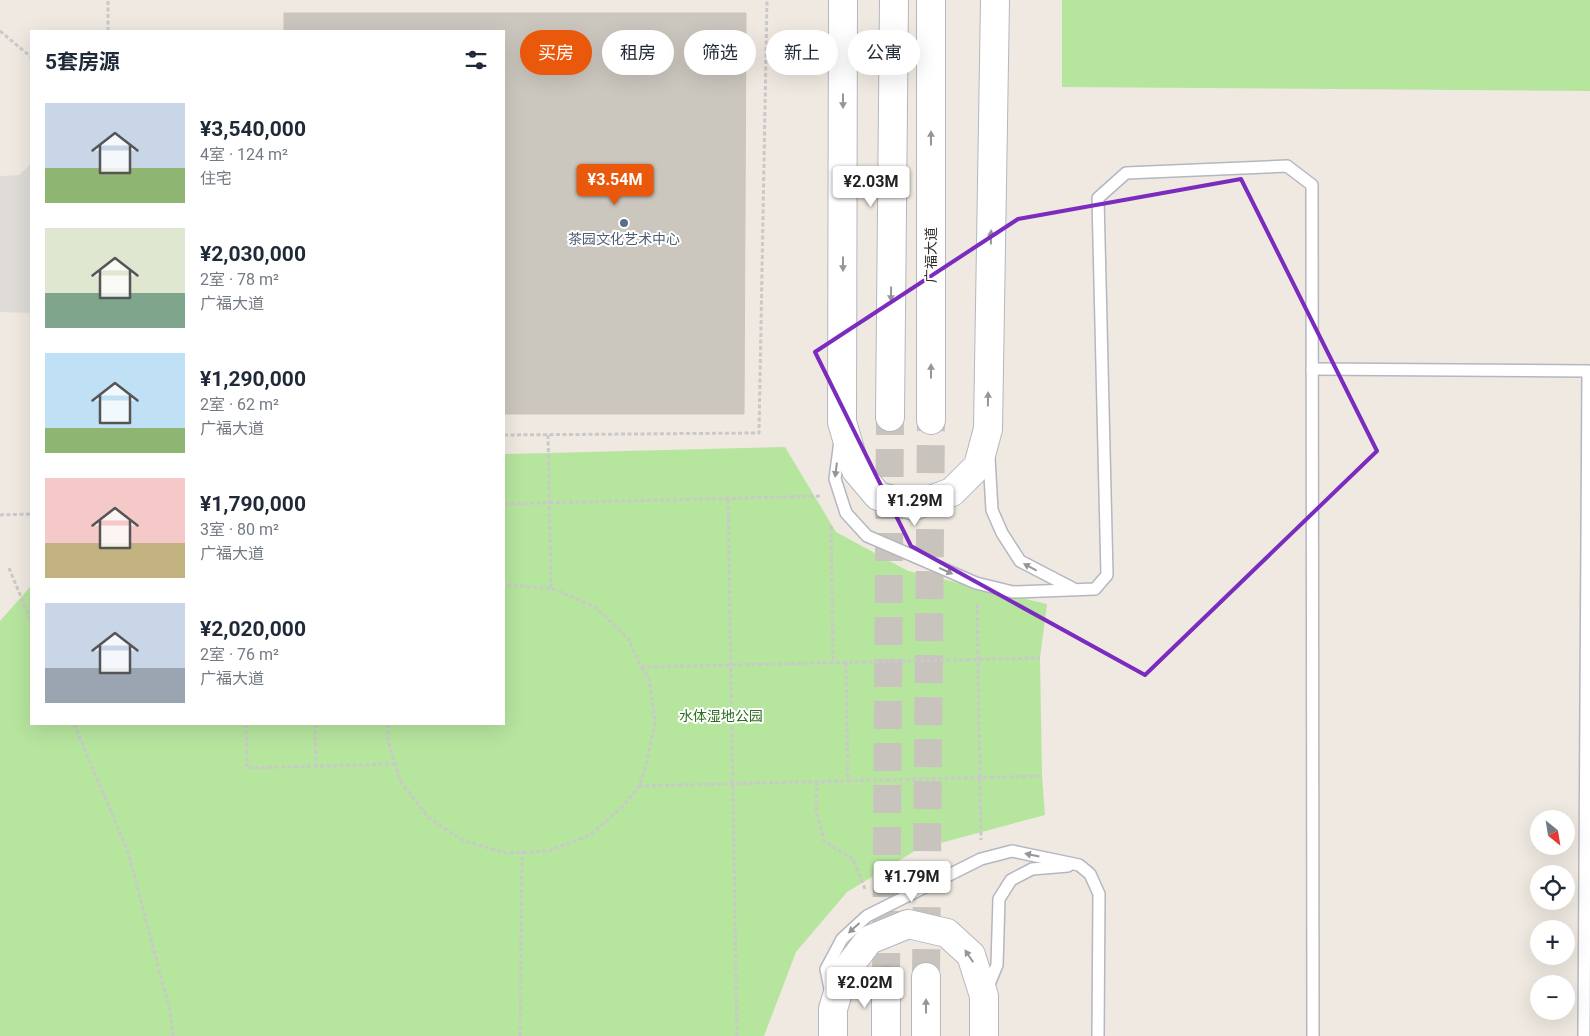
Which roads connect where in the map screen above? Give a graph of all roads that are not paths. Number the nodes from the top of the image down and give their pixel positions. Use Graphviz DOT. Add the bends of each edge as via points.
graph roads {
  1 [pos="843,0"];
  2 [pos="894,0"];
  3 [pos="931,0"];
  4 [pos="994,0"];
  5 [pos="1312,369"];
  6 [pos="890,417"];
  7 [pos="931,420"];
  8 [pos="842,422"];
  9 [pos="988,429"];
  10 [pos="1074,589"];
  11 [pos="1079,865"];
  12 [pos="926,977"];
  13 [pos="886,981"];
  14 [pos="984,996"];
  15 [pos="834,1009"];
  16 [pos="833,1036"];
  17 [pos="886,1036"];
  18 [pos="926,1036"];
  19 [pos="984,1036"];
  20 [pos="1098,1036"];
  21 [pos="1314,1036"];
  22 [pos="1584,1036"];
  1 -- 8 [label="main road, one-way"];
  2 -- 6 [label="main road, one-way"];
  7 -- 3 [label="main road, 广福大道, one-way"];
  9 -- 4 [label="main road, one-way"];
  5 -- 10 [label="lane" via="1312,185 1287,166 1126,172 1098,198 1107,575 1095,589"];
  5 -- 21 [label="lane"];
  5 -- 22 [label="lane" via="1588,371"];
  8 -- 9 [label="main road" via="856,470 878,496 914,506 952,492 978,466"];
  8 -- 10 [label="lane, one-way" via="836,496 846,513 867,536 976,583 1014,592"];
  10 -- 9 [label="lane, one-way" via="1020,561 1002,533 992,510"];
  11 -- 14 [label="lane" via="1032,869 1011,880 999,899 997,965"];
  11 -- 15 [label="lane, one-way" via="1012,850 981,859 867,916 842,939 826,969"];
  11 -- 20 [label="lane" via="1090,874 1100,894"];
  18 -- 12 [label="main road, one-way"];
  13 -- 17 [label="main road"];
  14 -- 15 [label="main road, one-way" via="971,955 947,933 908,924 869,940 844,973"];
  14 -- 19 [label="main road"];
  15 -- 16 [label="main road"];
}
